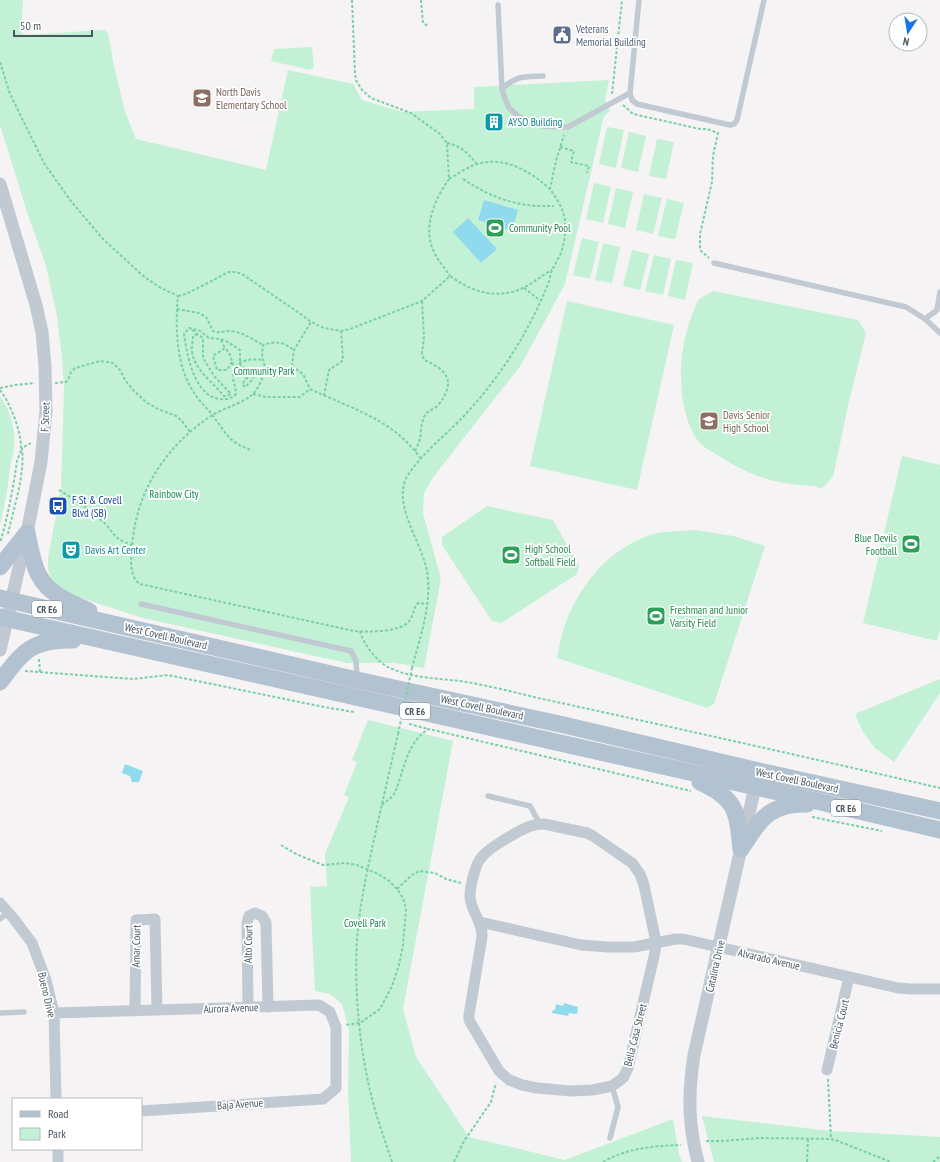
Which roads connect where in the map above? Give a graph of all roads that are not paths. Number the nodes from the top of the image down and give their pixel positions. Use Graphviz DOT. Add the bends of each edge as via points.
graph roads {
  1 [pos="639,0"];
  2 [pos="764,0"];
  3 [pos="498,5"];
  4 [pos="543,76"];
  5 [pos="502,89"];
  6 [pos="630,93"];
  7 [pos="0,184"];
  8 [pos="714,263"];
  9 [pos="940,292"];
  10 [pos="925,319"];
  11 [pos="940,333"];
  12 [pos="28,533"];
  13 [pos="0,567"];
  14 [pos="6,599"];
  15 [pos="141,604"];
  16 [pos="4,618"];
  17 [pos="113,624"];
  18 [pos="105,642"];
  19 [pos="0,650"];
  20 [pos="0,682"];
  21 [pos="356,693"];
  22 [pos="672,769"];
  23 [pos="757,779"];
  24 [pos="488,796"];
  25 [pos="829,804"];
  26 [pos="939,810"];
  27 [pos="540,824"];
  28 [pos="940,830"];
  29 [pos="741,849"];
  30 [pos="0,903"];
  31 [pos="4,916"];
  32 [pos="480,922"];
  33 [pos="656,942"];
  34 [pos="719,948"];
  35 [pos="849,977"];
  36 [pos="940,989"];
  37 [pos="248,1007"];
  38 [pos="268,1007"];
  39 [pos="156,1010"];
  40 [pos="135,1011"];
  41 [pos="24,1012"];
  42 [pos="0,1013"];
  43 [pos="54,1013"];
  44 [pos="827,1070"];
  45 [pos="612,1086"];
  46 [pos="336,1088"];
  47 [pos="56,1098"];
  48 [pos="142,1111"];
  49 [pos="610,1138"];
  50 [pos="58,1150"];
  51 [pos="58,1162"];
  52 [pos="698,1162"];
  1 -- 6 [label="lane"];
  2 -- 6 [label="lane" via="734,124 637,104 632,100"];
  3 -- 5 [label="lane"];
  4 -- 5 [label="lane" via="519,78 510,81"];
  5 -- 6 [label="lane" via="510,108 517,115 543,126 568,127"];
  7 -- 12 [label="street, F Street" via="36,304 44,352 45,436"];
  8 -- 10 [label="lane" via="906,307"];
  9 -- 10 [label="lane" via="936,310"];
  10 -- 11 [label="lane"];
  12 -- 13 [label="main road"];
  12 -- 14 [label="street, F Street"];
  12 -- 17 [label="main road" via="36,570 44,585 64,600"];
  14 -- 16 [label="street, F Street"];
  14 -- 17 [label="main road, West Covell Boulevard / CR E6"];
  15 -- 21 [label="lane" via="351,651 356,661"];
  16 -- 18 [label="main road, West Covell Boulevard / CR E6"];
  16 -- 19 [label="street, F Street"];
  17 -- 21 [label="main road, West Covell Boulevard / CR E6"];
  18 -- 20 [label="main road" via="62,640 32,646 17,659"];
  18 -- 21 [label="main road, West Covell Boulevard / CR E6"];
  21 -- 22 [label="main road, West Covell Boulevard / CR E6"];
  21 -- 23 [label="main road, West Covell Boulevard / CR E6" via="564,725"];
  22 -- 23 [label="main road, West Covell Boulevard / CR E6"];
  22 -- 29 [label="main road" via="721,792 730,801 738,817"];
  23 -- 25 [label="main road, West Covell Boulevard / CR E6"];
  23 -- 26 [label="main road, West Covell Boulevard / CR E6"];
  23 -- 29 [label="street, Catalina Drive"];
  24 -- 27 [label="lane" via="530,806"];
  25 -- 28 [label="main road, West Covell Boulevard / CR E6"];
  25 -- 29 [label="main road" via="800,804 770,812 758,823"];
  27 -- 32 [label="street" via="526,828 487,851 477,864 470,897"];
  27 -- 33 [label="street" via="593,836 632,863 644,885"];
  29 -- 34 [label="street, Catalina Drive"];
  30 -- 31 [label="street, Bueno Drive"];
  31 -- 43 [label="street, Bueno Drive" via="32,943 46,980"];
  32 -- 33 [label="street, Alvarado Avenue" via="581,945 634,947"];
  32 -- 45 [label="street" via="482,937 469,1015 499,1071 509,1080 537,1088 570,1091"];
  33 -- 34 [label="street, Alvarado Avenue" via="683,939"];
  33 -- 45 [label="street, Bella Casa Street" via="628,1068 623,1078"];
  34 -- 35 [label="street, Alvarado Avenue"];
  34 -- 52 [label="street, Catalina Drive" via="691,1078 689,1104 693,1143"];
  35 -- 36 [label="street, Alvarado Avenue" via="911,989"];
  35 -- 44 [label="street, Benicia Court"];
  37 -- 38 [label="street, Aurora Avenue"];
  37 -- 38 [label="street, Alto Court" via="247,923 249,916 255,913 262,916 266,923"];
  37 -- 39 [label="street, Aurora Avenue"];
  38 -- 46 [label="street, Aurora Avenue" via="319,1005 330,1012 336,1027"];
  39 -- 40 [label="street, Aurora Avenue"];
  39 -- 40 [label="street, Amar Court" via="156,919 136,920"];
  40 -- 43 [label="street, Aurora Avenue"];
  41 -- 42 [label="lane"];
  43 -- 47 [label="street, Bueno Drive"];
  45 -- 49 [label="lane" via="618,1107"];
  46 -- 48 [label="street, Baja Avenue" via="323,1099"];
  50 -- 51 [label="street"];
}
